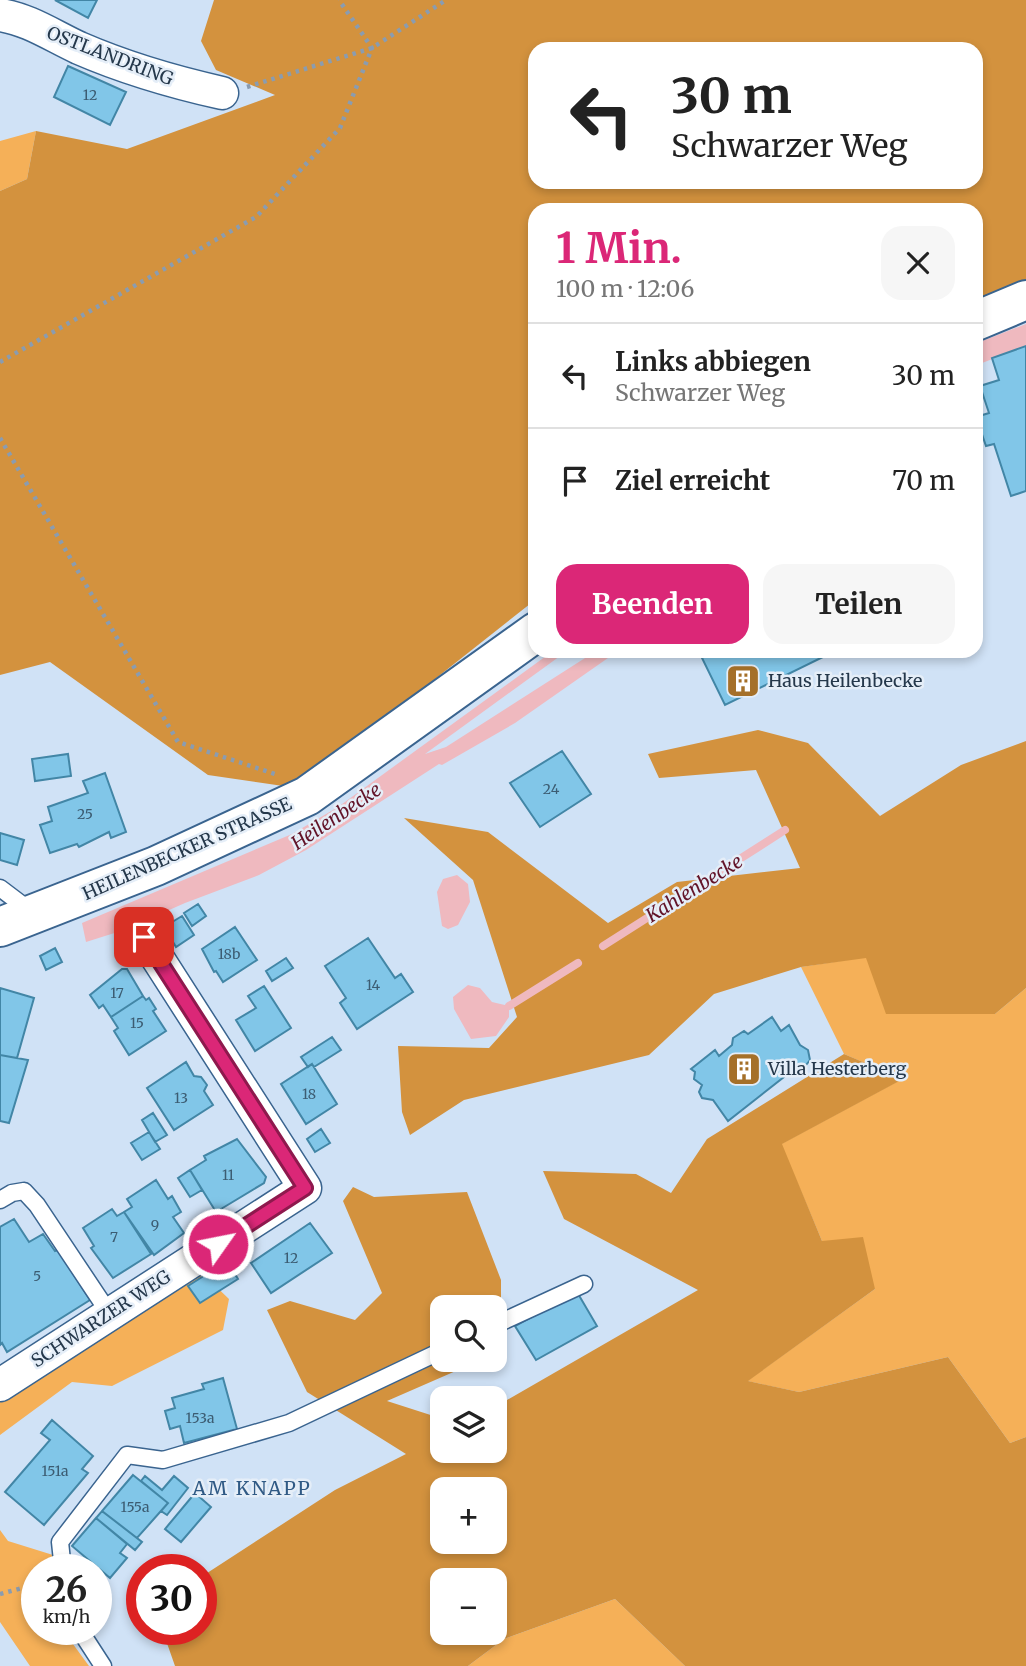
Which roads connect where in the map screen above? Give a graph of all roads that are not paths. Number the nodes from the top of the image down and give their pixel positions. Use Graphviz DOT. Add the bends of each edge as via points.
graph roads {
  1 [pos="0,15"];
  2 [pos="222,93"];
  3 [pos="1026,300"];
  4 [pos="983,318"];
  5 [pos="528,638"];
  6 [pos="0,888"];
  7 [pos="17,921"];
  8 [pos="144,937"];
  9 [pos="0,1200"];
  10 [pos="584,1284"];
  11 [pos="109,1313"];
  12 [pos="507,1319"];
  13 [pos="430,1356"];
  14 [pos="0,1385"];
  15 [pos="61,1554"];
  16 [pos="89,1645"];
  17 [pos="103,1666"];
  1 -- 2 [label="street, OSTLANDRING" via="15,17 157,78"];
  3 -- 4 [label="main road"];
  5 -- 7 [label="main road, HEILENBECKER STRASSE" via="307,796 156,866"];
  6 -- 7 [label="lane"];
  8 -- 11 [label="street, SCHWARZER WEG" via="305,1188"];
  9 -- 11 [label="lane" via="24,1191"];
  10 -- 12 [label="lane"];
  11 -- 14 [label="street, SCHWARZER WEG"];
  13 -- 15 [label="lane" via="289,1423 163,1460 127,1455 60,1542"];
  16 -- 17 [label="lane"];
}
